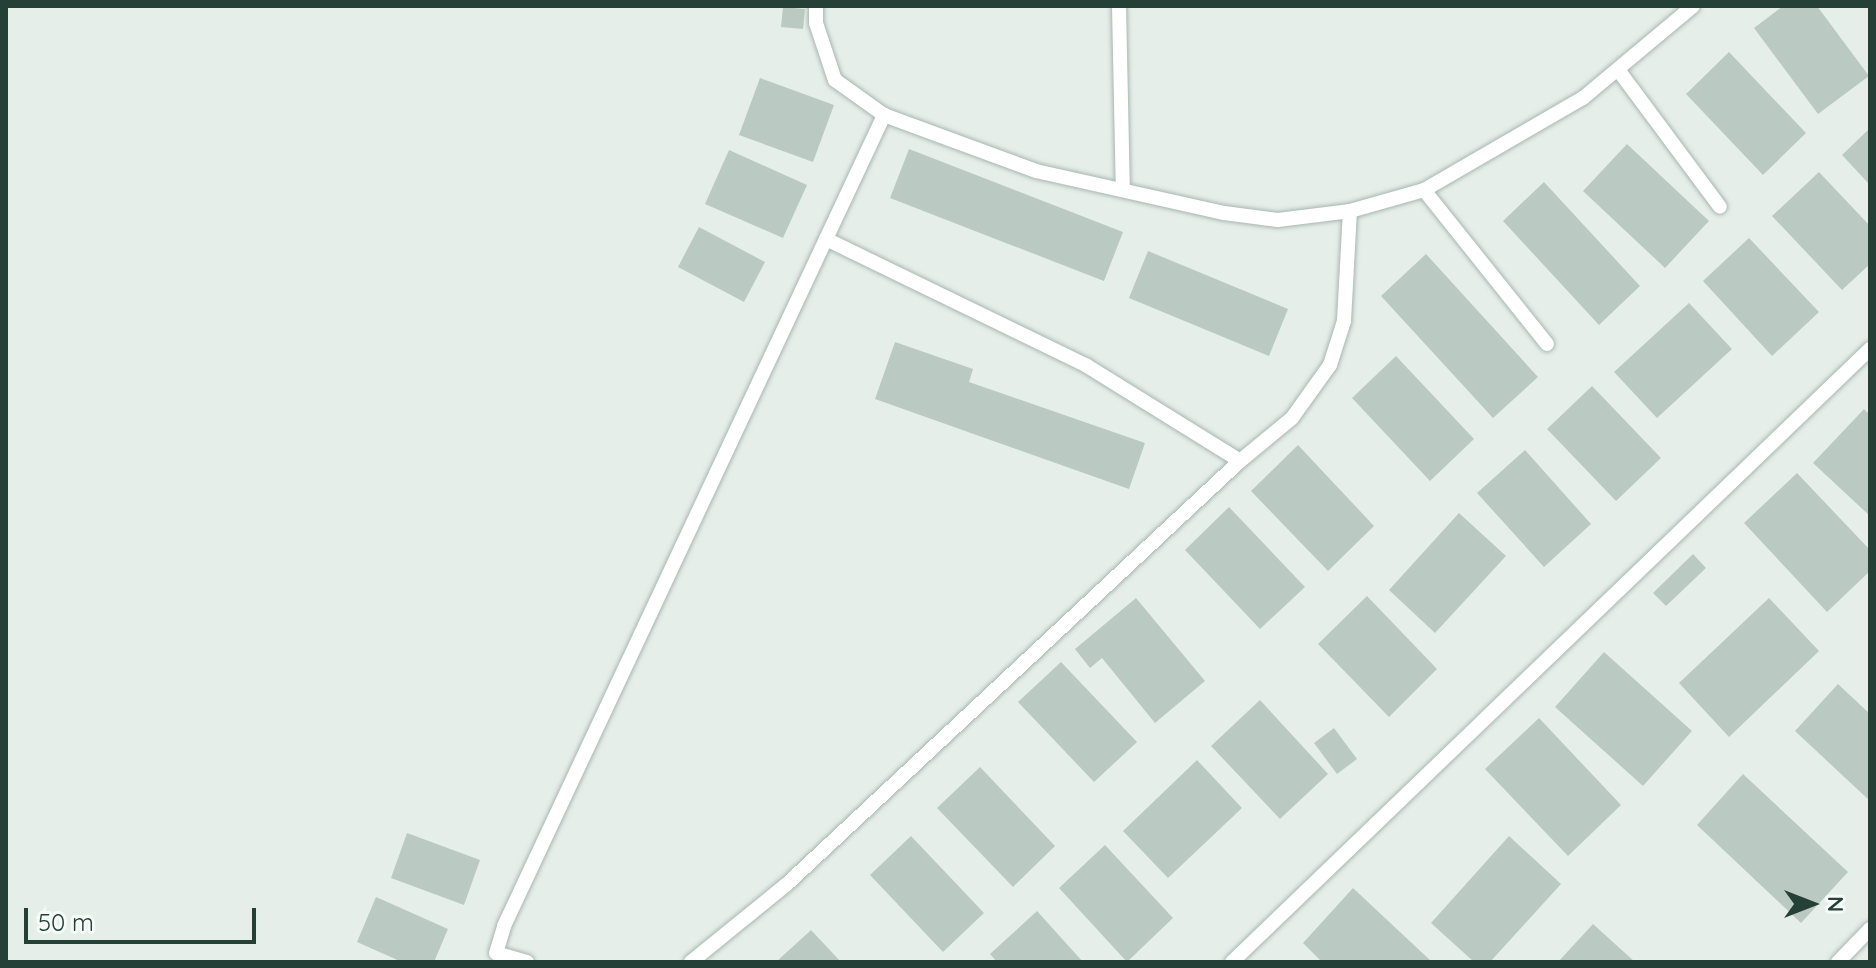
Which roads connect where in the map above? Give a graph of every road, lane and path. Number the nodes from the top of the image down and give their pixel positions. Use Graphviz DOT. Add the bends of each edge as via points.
graph roads {
  1 [pos="816,6"];
  2 [pos="1119,6"];
  3 [pos="1693,6"];
  4 [pos="1619,71"];
  5 [pos="884,115"];
  6 [pos="1123,190"];
  7 [pos="1424,190"];
  8 [pos="1720,207"];
  9 [pos="1350,211"];
  10 [pos="826,239"];
  11 [pos="1547,344"];
  12 [pos="1870,349"];
  13 [pos="1240,461"];
  14 [pos="1870,929"];
  15 [pos="493,957"];
  16 [pos="527,962"];
  17 [pos="691,962"];
  18 [pos="1232,962"];
  19 [pos="1838,962"];
  1 -- 5 [label="lane" via="816,23 835,80"];
  2 -- 6 [label="lane"];
  3 -- 4 [label="lane"];
  4 -- 7 [label="lane" via="1570,106"];
  4 -- 8 [label="lane"];
  5 -- 6 [label="lane" via="1036,171"];
  5 -- 10 [label="lane"];
  6 -- 9 [label="lane" via="1278,220"];
  7 -- 9 [label="lane"];
  7 -- 11 [label="lane"];
  9 -- 13 [label="lane" via="1344,321 1330,365 1292,418"];
  10 -- 13 [label="lane" via="1087,366"];
  10 -- 15 [label="lane"];
  12 -- 18 [label="lane"];
  13 -- 17 [label="lane" via="787,884"];
  14 -- 19 [label="lane"];
  15 -- 16 [label="lane"];
}
